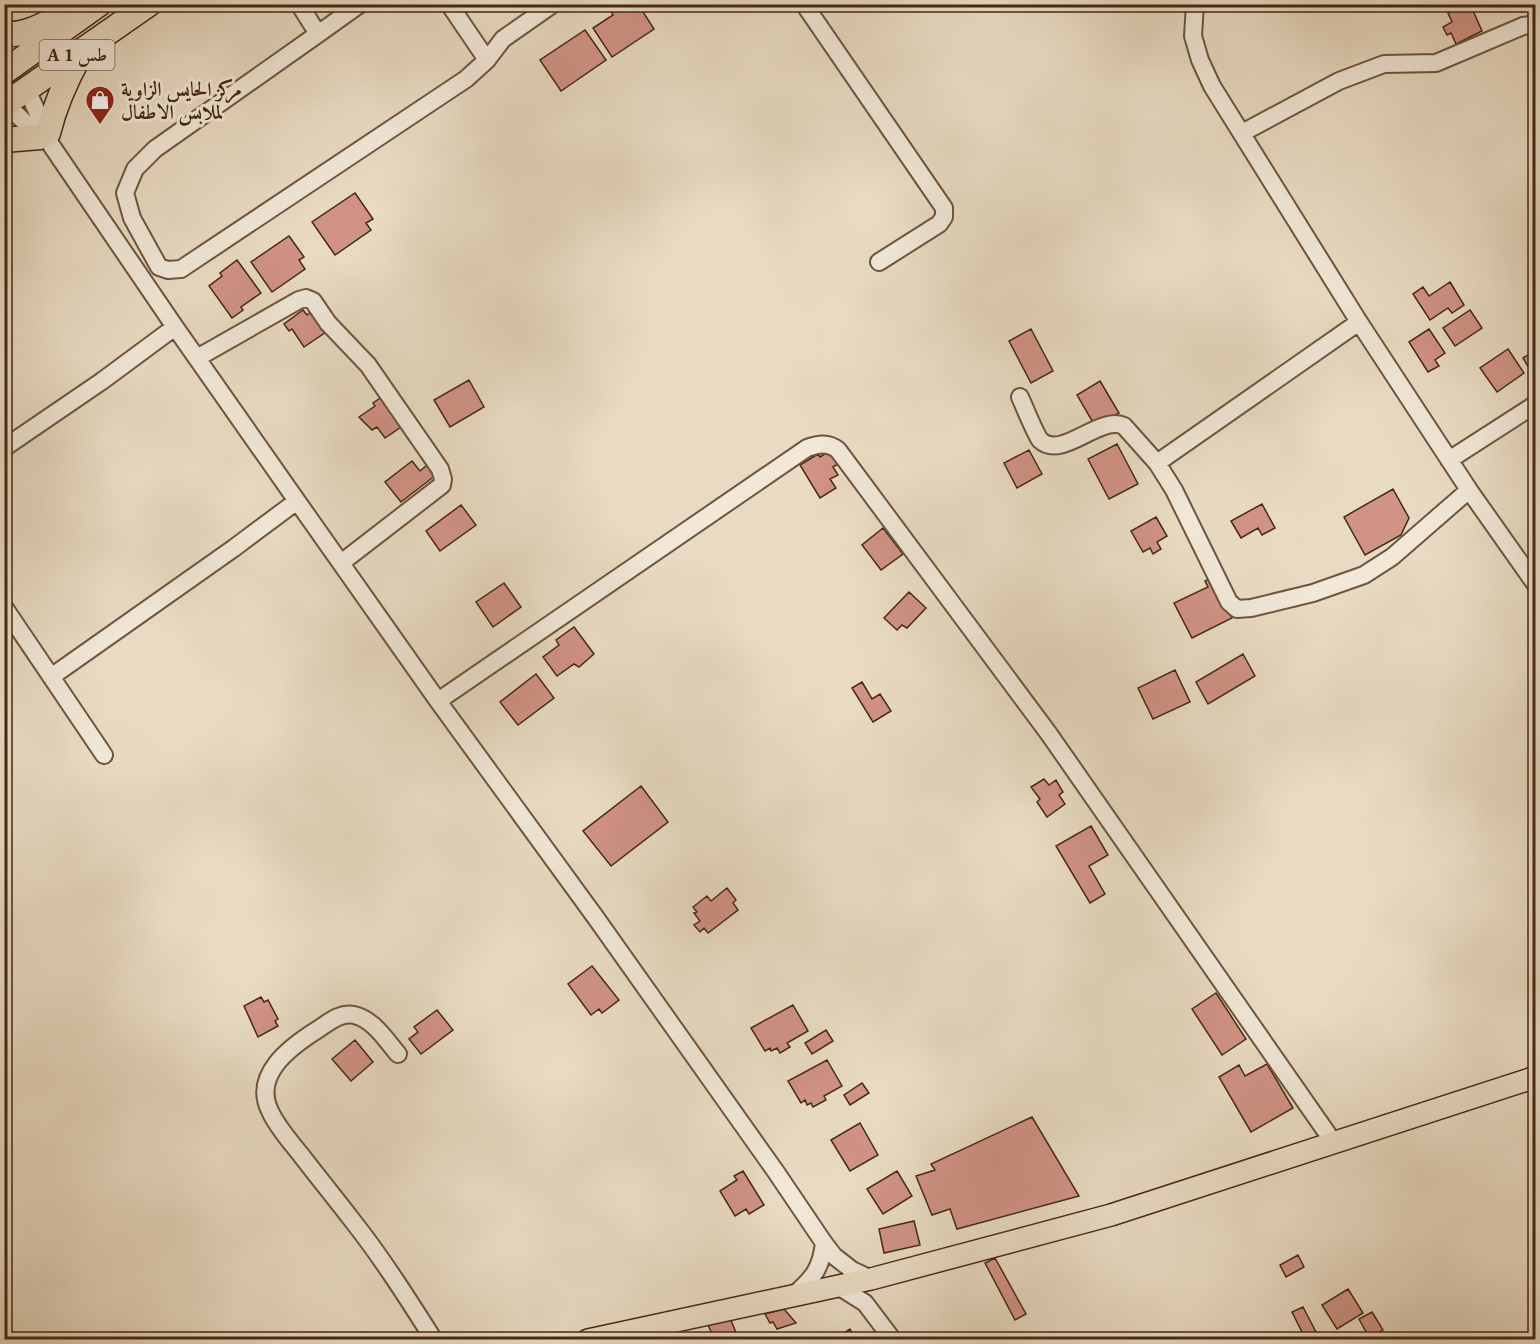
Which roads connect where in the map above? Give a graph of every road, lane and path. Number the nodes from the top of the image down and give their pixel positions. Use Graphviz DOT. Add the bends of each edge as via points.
graph roads {
  1 [pos="149,4"];
  2 [pos="299,4"];
  3 [pos="360,4"];
  4 [pos="449,4"];
  5 [pos="553,4"];
  6 [pos="804,4"];
  7 [pos="1195,4"];
  8 [pos="95,7"];
  9 [pos="1536,24"];
  10 [pos="4,34"];
  11 [pos="318,34"];
  12 [pos="81,52"];
  13 [pos="487,60"];
  14 [pos="7,65"];
  15 [pos="27,88"];
  16 [pos="5,103"];
  17 [pos="1242,133"];
  18 [pos="46,137"];
  19 [pos="4,140"];
  20 [pos="879,262"];
  21 [pos="1359,322"];
  22 [pos="175,327"];
  23 [pos="197,358"];
  24 [pos="1020,397"];
  25 [pos="1536,404"];
  26 [pos="4,448"];
  27 [pos="1449,460"];
  28 [pos="1157,464"];
  29 [pos="1469,490"];
  30 [pos="297,501"];
  31 [pos="341,563"];
  32 [pos="1536,585"];
  33 [pos="4,607"];
  34 [pos="51,677"];
  35 [pos="438,701"];
  36 [pos="104,755"];
  37 [pos="398,1054"];
  38 [pos="1536,1077"];
  39 [pos="1334,1143"];
  40 [pos="824,1243"];
  41 [pos="871,1279"];
  42 [pos="838,1286"];
  43 [pos="794,1295"];
  44 [pos="640,1334"];
  45 [pos="434,1340"];
  46 [pos="588,1340"];
  47 [pos="893,1340"];
  1 -- 12 [label="highway, A 1 طس"];
  2 -- 11 [label="street"];
  3 -- 11 [label="street"];
  4 -- 13 [label="street"];
  5 -- 13 [label="street" via="502,39"];
  6 -- 20 [label="street" via="944,208 939,224"];
  7 -- 17 [label="street" via="1193,36 1200,60"];
  8 -- 10 [label="highway" via="76,10 32,31"];
  8 -- 14 [label="highway, A 1 طس"];
  9 -- 17 [label="street" via="1436,63 1384,64 1339,81"];
  11 -- 13 [label="street" via="155,149 135,169 125,193 132,218 159,267 181,268 466,79"];
  12 -- 15 [label="highway, A 1 طس"];
  12 -- 18 [label="highway" via="53,111"];
  14 -- 15 [label="main road"];
  15 -- 16 [label="highway, A 1 طس"];
  15 -- 18 [label="street"];
  16 -- 18 [label="street"];
  17 -- 21 [label="street"];
  18 -- 19 [label="highway"];
  18 -- 22 [label="street"];
  21 -- 27 [label="street"];
  21 -- 28 [label="street"];
  22 -- 23 [label="street"];
  22 -- 26 [label="street"];
  23 -- 30 [label="street"];
  23 -- 31 [label="street" via="306,298 313,301 378,379 440,469 442,485"];
  24 -- 28 [label="street" via="1041,440 1053,446 1118,423"];
  25 -- 27 [label="street"];
  27 -- 29 [label="street"];
  28 -- 29 [label="street" via="1174,490 1229,602 1238,609 1313,593 1364,574 1392,556"];
  29 -- 32 [label="street"];
  30 -- 31 [label="street"];
  30 -- 34 [label="street"];
  31 -- 35 [label="street"];
  33 -- 34 [label="street"];
  34 -- 36 [label="street"];
  35 -- 39 [label="street" via="807,448 833,446 1050,734"];
  35 -- 40 [label="street"];
  37 -- 45 [label="street" via="363,1019 355,1015 334,1018 280,1058 268,1078 264,1096 285,1135 379,1254"];
  38 -- 39 [label="main road"];
  39 -- 41 [label="main road" via="1112,1215"];
  40 -- 41 [label="street" via="852,1270"];
  40 -- 43 [label="street" via="819,1266"];
  41 -- 42 [label="main road"];
  42 -- 43 [label="main road"];
  42 -- 47 [label="street" via="865,1303"];
  43 -- 44 [label="main road"];
  44 -- 46 [label="main road"];
}
